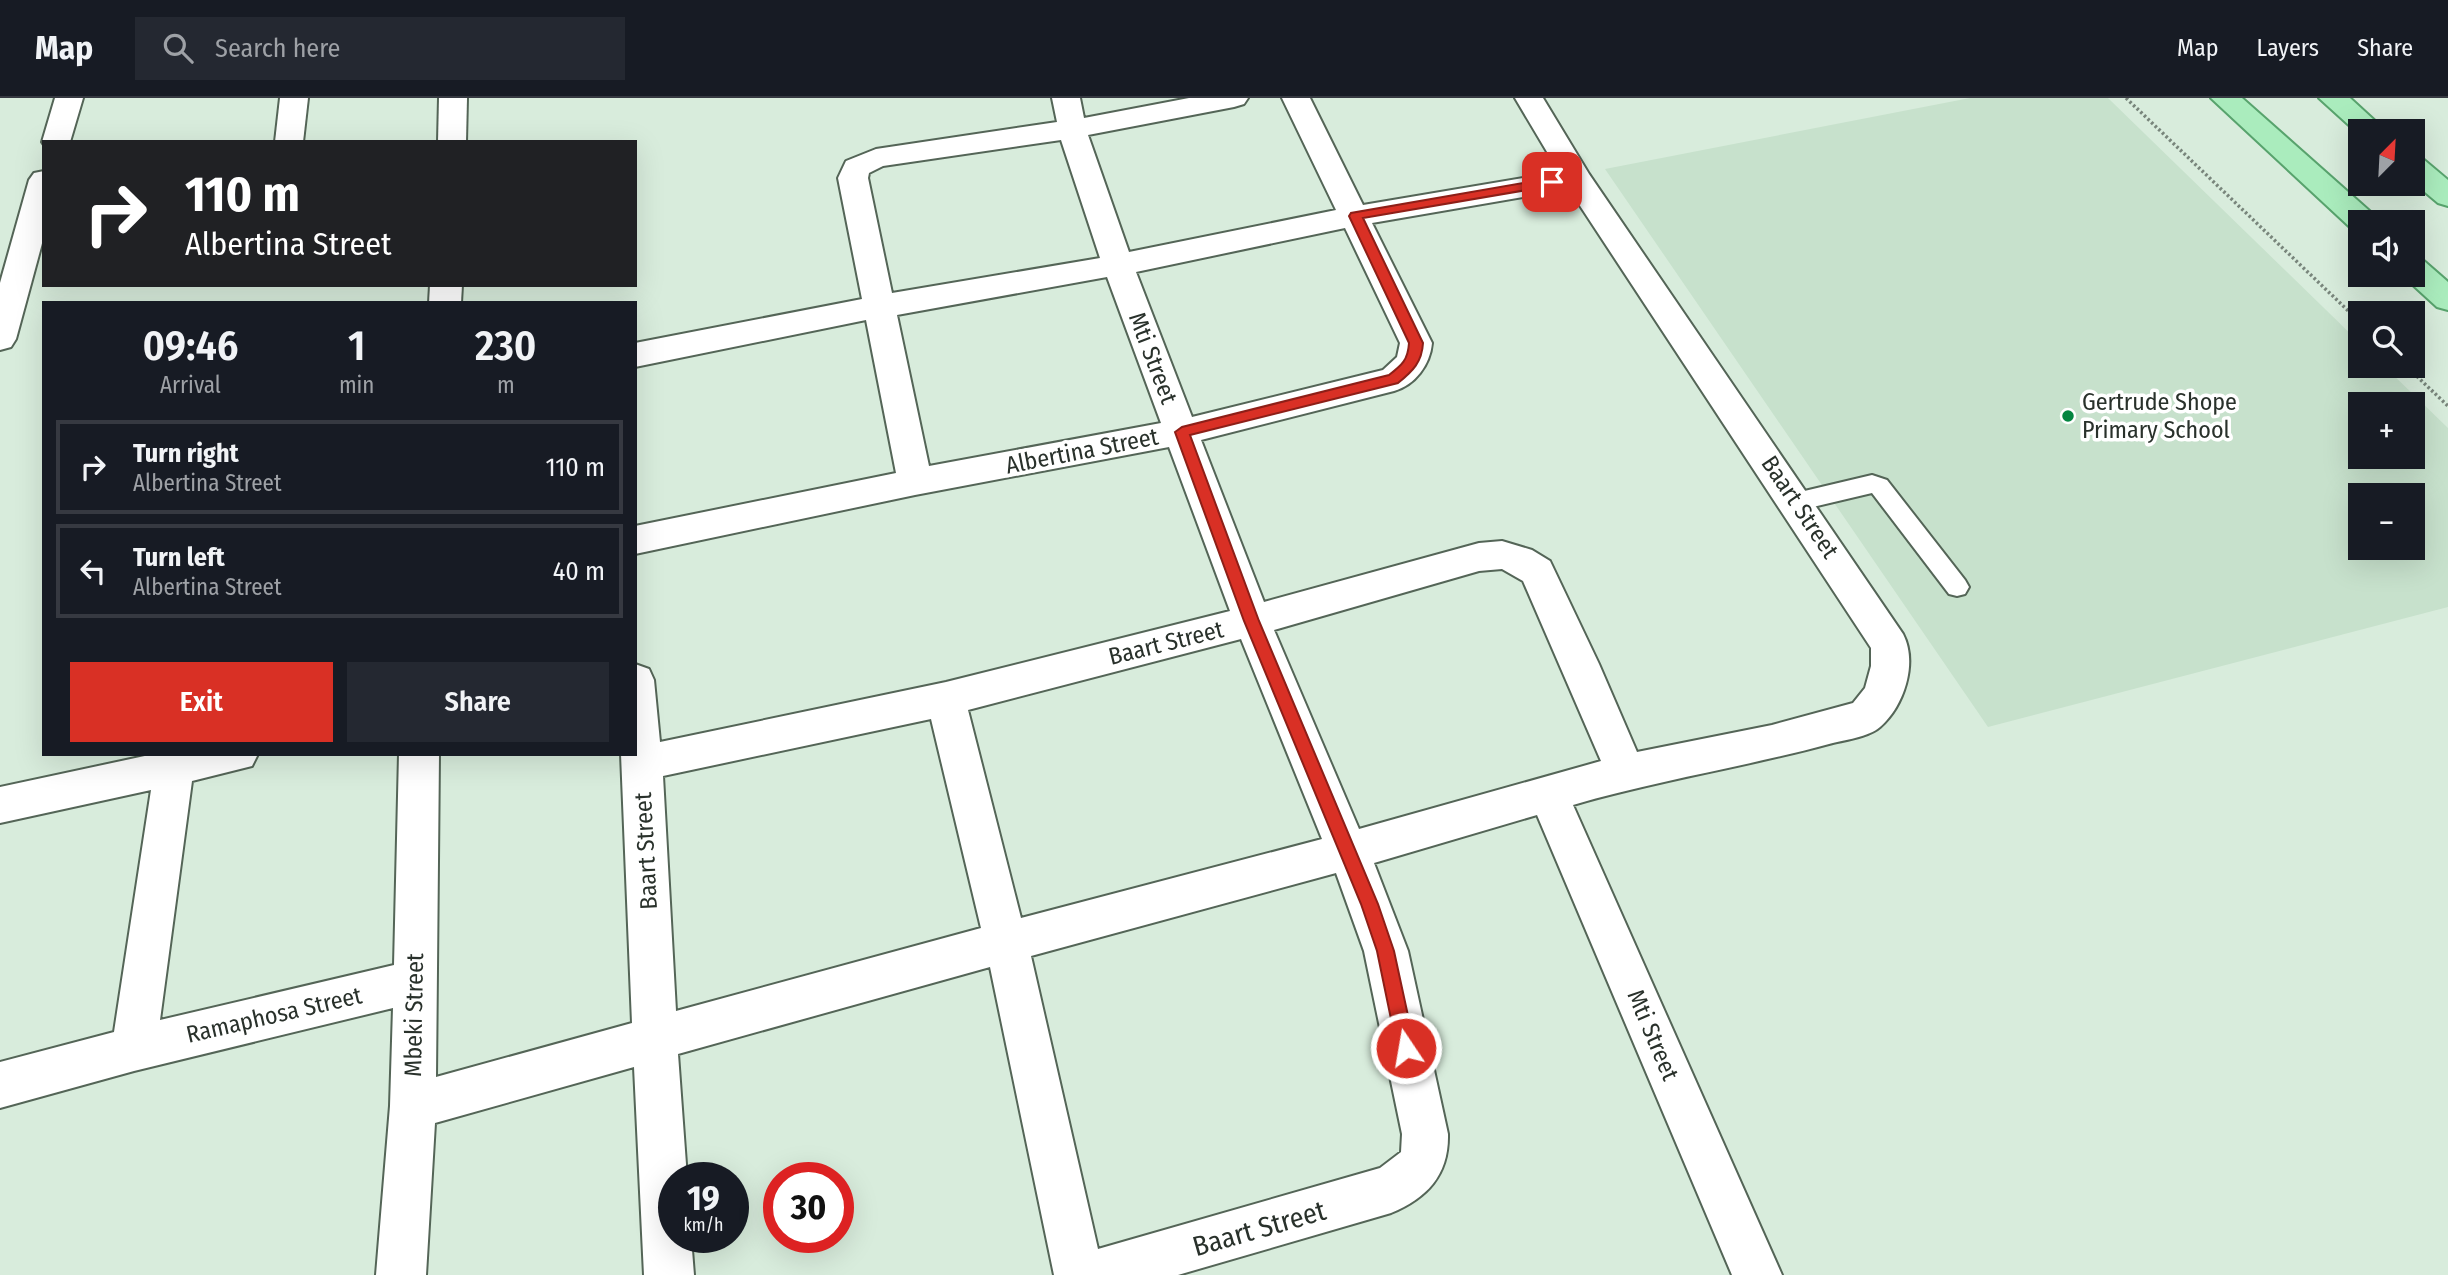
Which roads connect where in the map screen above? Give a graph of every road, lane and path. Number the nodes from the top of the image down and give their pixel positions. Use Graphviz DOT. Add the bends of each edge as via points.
graph roads {
  1 [pos="69,98"];
  2 [pos="294,98"];
  3 [pos="453,98"];
  4 [pos="1234,98"];
  5 [pos="1296,98"];
  6 [pos="1529,98"];
  7 [pos="2126,98"];
  8 [pos="2225,98"];
  9 [pos="2333,98"];
  10 [pos="1069,113"];
  11 [pos="2358,119"];
  12 [pos="56,140"];
  13 [pos="289,140"];
  14 [pos="452,140"];
  15 [pos="2426,177"];
  16 [pos="1577,178"];
  17 [pos="42,192"];
  18 [pos="2448,196"];
  19 [pos="39,209"];
  20 [pos="2350,210"];
  21 [pos="0,216"];
  22 [pos="1355,216"];
  23 [pos="1118,265"];
  24 [pos="2425,279"];
  25 [pos="2448,299"];
  26 [pos="877,307"];
  27 [pos="2348,311"];
  28 [pos="0,339"];
  29 [pos="637,355"];
  30 [pos="2419,378"];
  31 [pos="2448,406"];
  32 [pos="1182,432"];
  33 [pos="915,482"];
  34 [pos="1796,502"];
  35 [pos="637,540"];
  36 [pos="1957,587"];
  37 [pos="1252,621"];
  38 [pos="946,699"];
  39 [pos="637,704"];
  40 [pos="222,756"];
  41 [pos="419,756"];
  42 [pos="174,762"];
  43 [pos="642,763"];
  44 [pos="1625,772"];
  45 [pos="1548,794"];
  46 [pos="0,805"];
  47 [pos="1349,851"];
  48 [pos="1006,942"];
  49 [pos="413,982"];
  50 [pos="655,1039"];
  51 [pos="134,1049"];
  52 [pos="0,1085"];
  53 [pos="413,1106"];
  54 [pos="1418,1170"];
  55 [pos="401,1275"];
  56 [pos="669,1275"];
  57 [pos="1079,1275"];
  58 [pos="1094,1275"];
  59 [pos="1757,1275"];
  1 -- 12 [label="street"];
  2 -- 13 [label="street"];
  3 -- 14 [label="street"];
  4 -- 10 [label="street"];
  5 -- 22 [label="street, Albertina Street"];
  6 -- 16 [label="street, Baart Street"];
  7 -- 27 [label="path"];
  8 -- 20 [label="main road"];
  9 -- 11 [label="main road"];
  10 -- 23 [label="street, Mti Street"];
  10 -- 26 [label="street" via="876,159 856,168 853,178"];
  15 -- 18 [label="main road"];
  16 -- 22 [label="street"];
  16 -- 34 [label="street, Baart Street"];
  17 -- 19 [label="street"];
  19 -- 21 [label="street"];
  19 -- 28 [label="street"];
  22 -- 23 [label="street"];
  22 -- 32 [label="street, Albertina Street" via="1416,343 1409,367 1394,379"];
  23 -- 26 [label="street"];
  23 -- 32 [label="street, Mti Street"];
  24 -- 25 [label="main road"];
  26 -- 29 [label="street"];
  26 -- 33 [label="street"];
  30 -- 31 [label="path"];
  32 -- 33 [label="street, Albertina Street"];
  32 -- 37 [label="street, Mti Street"];
  33 -- 35 [label="street, Albertina Street"];
  34 -- 36 [label="lane" via="1879,486"];
  34 -- 44 [label="street, Baart Street" via="1890,645 1883,695 1865,717 1772,742"];
  37 -- 38 [label="street, Baart Street"];
  37 -- 44 [label="street, Baart Street" via="1479,556 1520,560 1537,571"];
  37 -- 47 [label="street, Mti Street"];
  38 -- 43 [label="street, Baart Street"];
  38 -- 48 [label="street"];
  39 -- 43 [label="street"];
  40 -- 42 [label="street"];
  41 -- 49 [label="street, Mbeki Street"];
  42 -- 46 [label="street"];
  42 -- 51 [label="street"];
  43 -- 50 [label="street, Baart Street"];
  44 -- 45 [label="street, Baart Street"];
  45 -- 47 [label="street, Baart Street"];
  45 -- 59 [label="street, Mti Street"];
  47 -- 48 [label="street, Baart Street"];
  47 -- 54 [label="street, Mti Street" via="1385,951 1426,1134 1426,1155"];
  48 -- 50 [label="street, Baart Street"];
  48 -- 57 [label="street"];
  49 -- 51 [label="street, Ramaphosa Street"];
  49 -- 53 [label="street, Mbeki Street"];
  50 -- 53 [label="street, Baart Street"];
  50 -- 56 [label="street, Baart Street"];
  51 -- 52 [label="street, Ramaphosa Street"];
  53 -- 55 [label="street, Mbeki Street"];
  54 -- 58 [label="street, Baart Street" via="1391,1189"];
}
